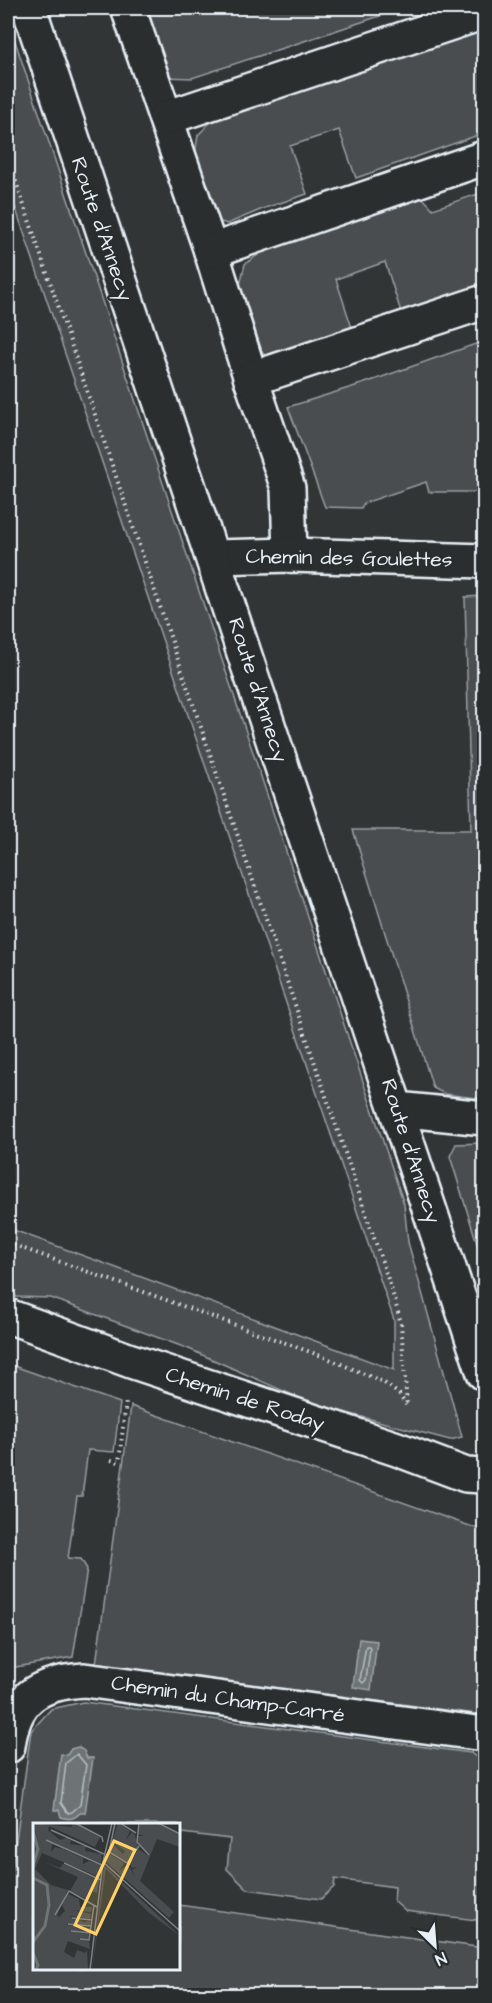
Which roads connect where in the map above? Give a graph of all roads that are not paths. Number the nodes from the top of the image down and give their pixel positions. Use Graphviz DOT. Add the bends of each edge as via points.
graph roads {
  1 [pos="29,8"];
  2 [pos="128,8"];
  3 [pos="484,12"];
  4 [pos="166,118"];
  5 [pos="484,158"];
  6 [pos="211,251"];
  7 [pos="484,302"];
  8 [pos="251,380"];
  9 [pos="290,555"];
  10 [pos="214,557"];
  11 [pos="484,561"];
  12 [pos="397,1109"];
  13 [pos="484,1118"];
  14 [pos="8,1316"];
  15 [pos="484,1373"];
  16 [pos="484,1476"];
  17 [pos="484,1734"];
  18 [pos="8,1746"];
  1 -- 10 [label="main road, Route d'Annecy"];
  2 -- 4 [label="main road"];
  3 -- 4 [label="main road"];
  4 -- 6 [label="main road"];
  5 -- 6 [label="main road"];
  6 -- 8 [label="main road"];
  7 -- 8 [label="main road"];
  8 -- 9 [label="main road" via="288,488"];
  9 -- 10 [label="main road, Chemin des Goulettes"];
  9 -- 11 [label="main road, Chemin des Goulettes"];
  10 -- 12 [label="main road, Route d'Annecy"];
  12 -- 13 [label="main road"];
  12 -- 15 [label="main road, Route d'Annecy"];
  14 -- 16 [label="main road, Chemin de Roday" via="466,1475"];
  17 -- 18 [label="main road, Chemin du Champ-Carré" via="84,1680 61,1682 23,1702"];
}
